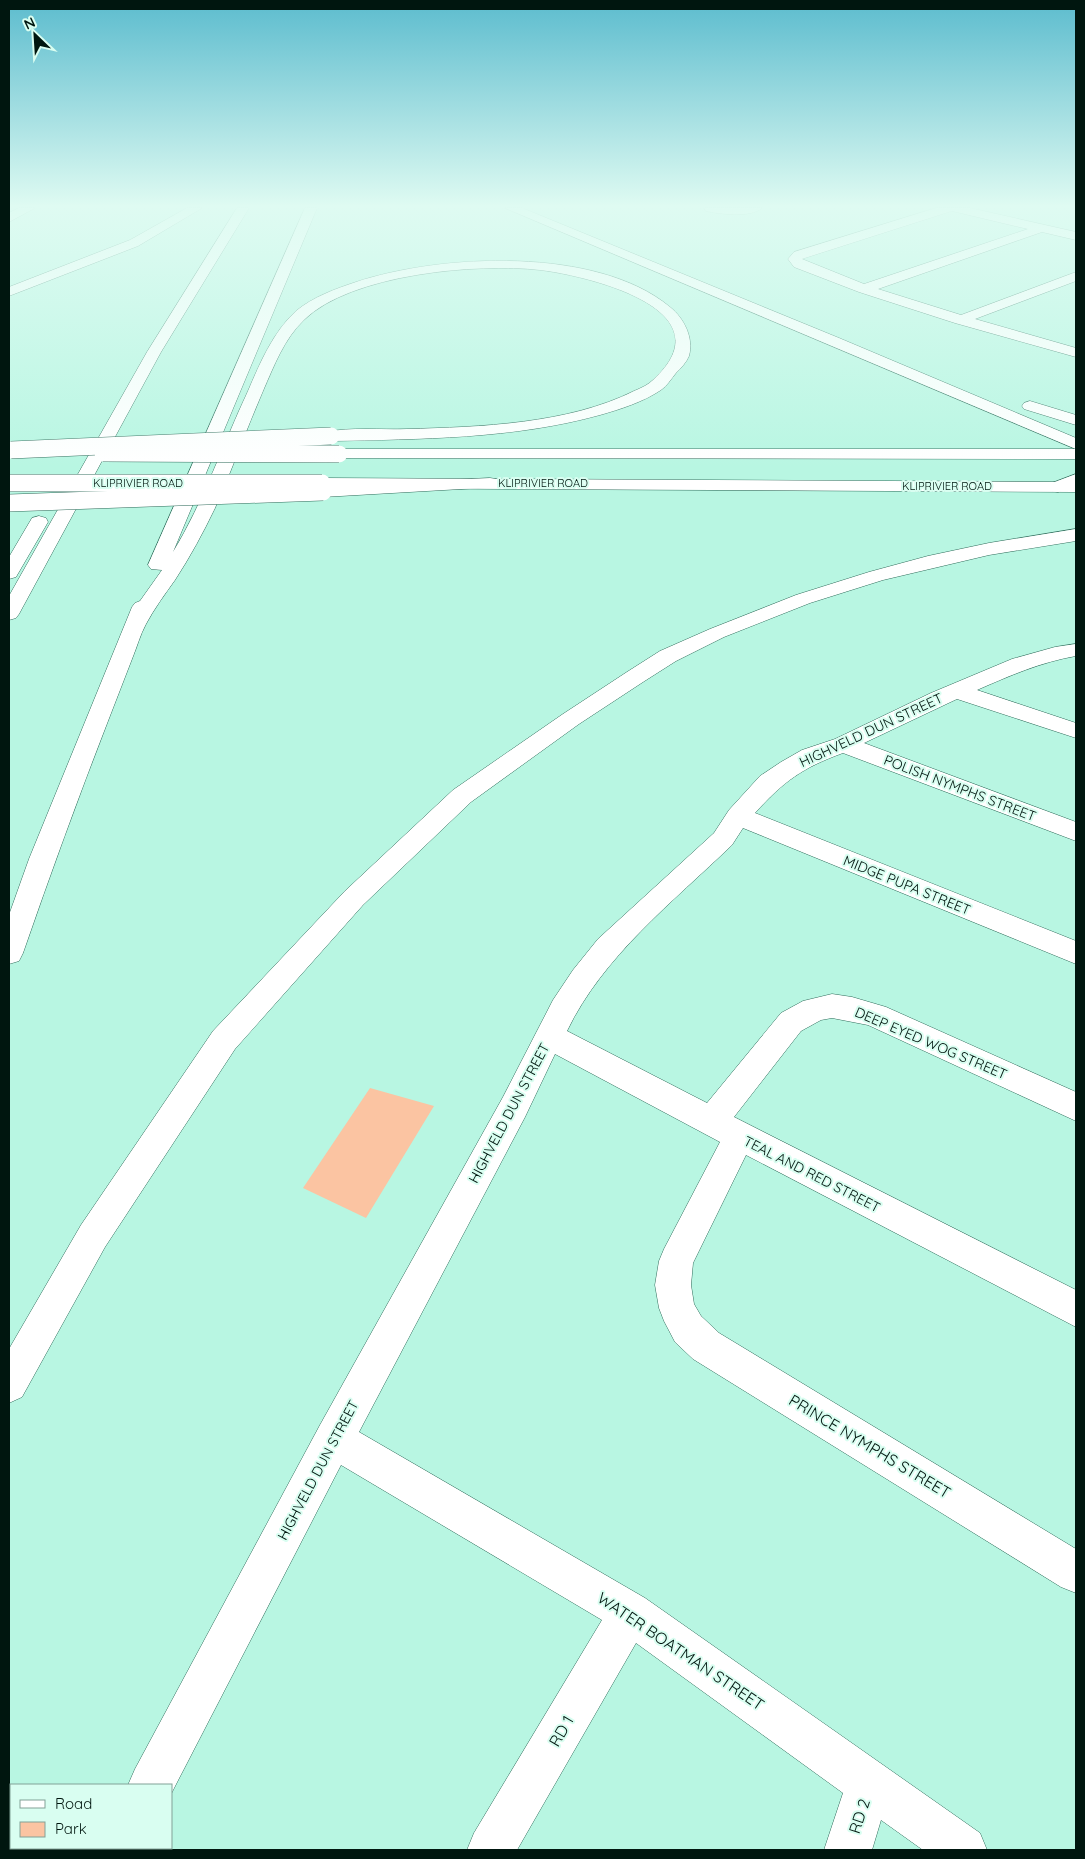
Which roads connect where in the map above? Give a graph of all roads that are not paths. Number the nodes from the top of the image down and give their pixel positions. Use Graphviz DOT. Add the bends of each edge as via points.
graph roads {
  1 [pos="189,295"];
  2 [pos="274,295"];
  3 [pos="334,295"];
  4 [pos="640,295"];
  5 [pos="721,295"];
  6 [pos="882,295"];
  7 [pos="1027,295"];
  8 [pos="960,320"];
  9 [pos="834,341"];
  10 [pos="1075,351"];
  11 [pos="154,352"];
  12 [pos="1076,420"];
  13 [pos="233,441"];
  14 [pos="233,441"];
  15 [pos="233,441"];
  16 [pos="233,441"];
  17 [pos="1076,444"];
  18 [pos="9,451"];
  19 [pos="1076,454"];
  20 [pos="1076,479"];
  21 [pos="9,483"];
  22 [pos="1058,486"];
  23 [pos="1076,486"];
  24 [pos="322,488"];
  25 [pos="9,503"];
  26 [pos="1076,535"];
  27 [pos="9,572"];
  28 [pos="9,614"];
  29 [pos="136,623"];
  30 [pos="1076,650"];
  31 [pos="956,691"];
  32 [pos="1076,730"];
  33 [pos="843,744"];
  34 [pos="738,816"];
  35 [pos="1076,832"];
  36 [pos="9,953"];
  37 [pos="1076,954"];
  38 [pos="549,1036"];
  39 [pos="1076,1107"];
  40 [pos="726,1128"];
  41 [pos="678,1308"];
  42 [pos="1076,1309"];
  43 [pos="9,1384"];
  44 [pos="334,1438"];
  45 [pos="1076,1572"];
  46 [pos="630,1613"];
  47 [pos="870,1782"];
  48 [pos="152,1784"];
  49 [pos="491,1850"];
  50 [pos="848,1850"];
  51 [pos="963,1850"];
  1 -- 11 [label="main road"];
  2 -- 29 [label="main road"];
  3 -- 15 [label="main road, bridge" via="303,313 276,346"];
  4 -- 14 [label="main road, bridge" via="664,309 678,326 684,345 683,354 662,382 607,409 556,422 521,426 393,435"];
  5 -- 9 [label="main road"];
  6 -- 8 [label="main road"];
  7 -- 8 [label="main road"];
  8 -- 10 [label="main road"];
  9 -- 12 [label="main road"];
  9 -- 17 [label="main road"];
  11 -- 27 [label="main road" via="103,412"];
  11 -- 28 [label="main road"];
  13 -- 18 [label="main road, bridge"];
  16 -- 29 [label="main road, bridge" via="195,532"];
  18 -- 19 [label="main road, bridge"];
  20 -- 22 [label="main road"];
  21 -- 24 [label="main road, KLIPRIVIER ROAD, bridge"];
  22 -- 23 [label="main road, KLIPRIVIER ROAD"];
  22 -- 24 [label="main road, KLIPRIVIER ROAD" via="490,483"];
  24 -- 25 [label="main road, bridge"];
  26 -- 43 [label="main road" via="980,551 885,574 803,599 717,633 668,656 635,677 462,796 354,898 224,1040 93,1236"];
  29 -- 36 [label="main road" via="42,859"];
  30 -- 31 [label="main road, HIGHVELD DUN STREET" via="1020,664"];
  31 -- 32 [label="main road"];
  31 -- 33 [label="main road, HIGHVELD DUN STREET"];
  33 -- 34 [label="main road, HIGHVELD DUN STREET" via="810,756 769,782"];
  33 -- 35 [label="main road, POLISH NYMPHS STREET"];
  34 -- 37 [label="main road, MIDGE PUPA STREET"];
  34 -- 38 [label="main road, HIGHVELD DUN STREET" via="723,839 608,948 583,978"];
  38 -- 40 [label="main road, TEAL AND RED STREET"];
  38 -- 44 [label="main road, HIGHVELD DUN STREET"];
  39 -- 40 [label="main road, DEEP EYED WOG STREET" via="876,1016 842,1006 823,1006 805,1012 791,1022"];
  40 -- 41 [label="main road, DEEP EYED WOG STREET" via="676,1261 673,1285"];
  40 -- 42 [label="main road, TEAL AND RED STREET"];
  41 -- 45 [label="main road, PRINCE NYMPHS STREET" via="688,1329 706,1346"];
  44 -- 46 [label="main road, WATER BOATMAN STREET"];
  44 -- 48 [label="main road, HIGHVELD DUN STREET"];
  46 -- 47 [label="main road, WATER BOATMAN STREET"];
  46 -- 49 [label="main road, RD 1"];
  47 -- 50 [label="main road, RD 2"];
  47 -- 51 [label="main road, WATER BOATMAN STREET"];
}
